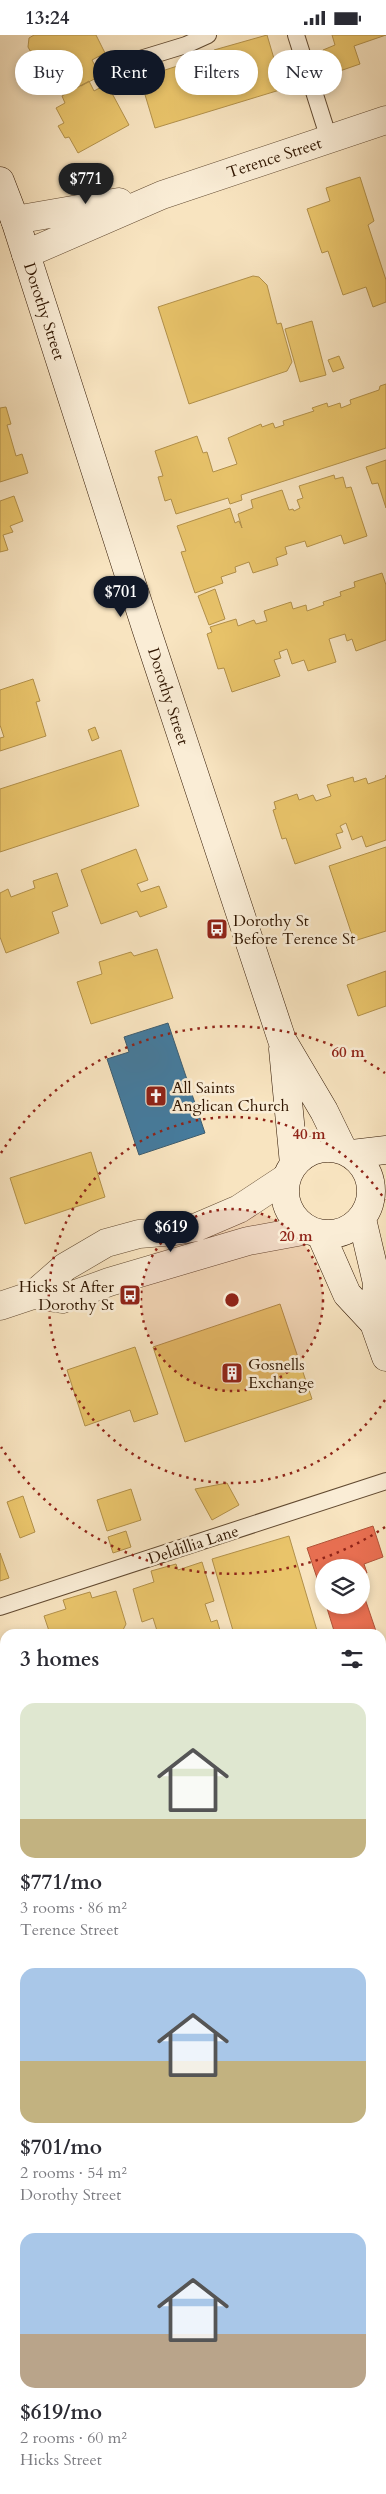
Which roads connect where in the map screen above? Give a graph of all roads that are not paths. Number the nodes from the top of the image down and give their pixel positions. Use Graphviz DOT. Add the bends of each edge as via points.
graph roads {
  1 [pos="208,35"];
  2 [pos="296,35"];
  3 [pos="165,51"];
  4 [pos="386,119"];
  5 [pos="329,139"];
  6 [pos="0,181"];
  7 [pos="162,195"];
  8 [pos="15,220"];
  9 [pos="26,255"];
  10 [pos="282,1040"];
  11 [pos="386,1150"];
  12 [pos="347,1152"];
  13 [pos="290,1171"];
  14 [pos="372,1207"];
  15 [pos="315,1233"];
  16 [pos="33,1295"];
  17 [pos="0,1306"];
  18 [pos="374,1323"];
  19 [pos="386,1357"];
  20 [pos="386,1481"];
  21 [pos="0,1607"];
  1 -- 3 [label="lane"];
  2 -- 5 [label="lane"];
  4 -- 5 [label="main road, Terence Street"];
  5 -- 7 [label="main road, Terence Street"];
  6 -- 8 [label="main road, Dorothy Street"];
  7 -- 8 [label="main road, Terence Street"];
  7 -- 9 [label="main road, Terence Street"];
  8 -- 9 [label="main road, Dorothy Street"];
  9 -- 10 [label="main road, Dorothy Street"];
  10 -- 12 [label="main road, Dorothy Street"];
  10 -- 13 [label="main road, Dorothy Street"];
  11 -- 12 [label="main road"];
  12 -- 13 [label="main road" via="330,1147 316,1149 304,1155"];
  12 -- 14 [label="main road" via="362,1164 370,1177"];
  13 -- 15 [label="main road" via="284,1190 288,1208 298,1223"];
  13 -- 16 [label="main road" via="239,1209 197,1227 139,1234 106,1243 64,1267"];
  14 -- 15 [label="main road" via="350,1229 336,1234"];
  14 -- 18 [label="main road" via="377,1283"];
  15 -- 16 [label="main road" via="248,1241 108,1282 62,1299"];
  15 -- 18 [label="main road" via="347,1294"];
  16 -- 17 [label="main road"];
  18 -- 19 [label="main road"];
  20 -- 21 [label="lane, Deldillia Lane"];
}
